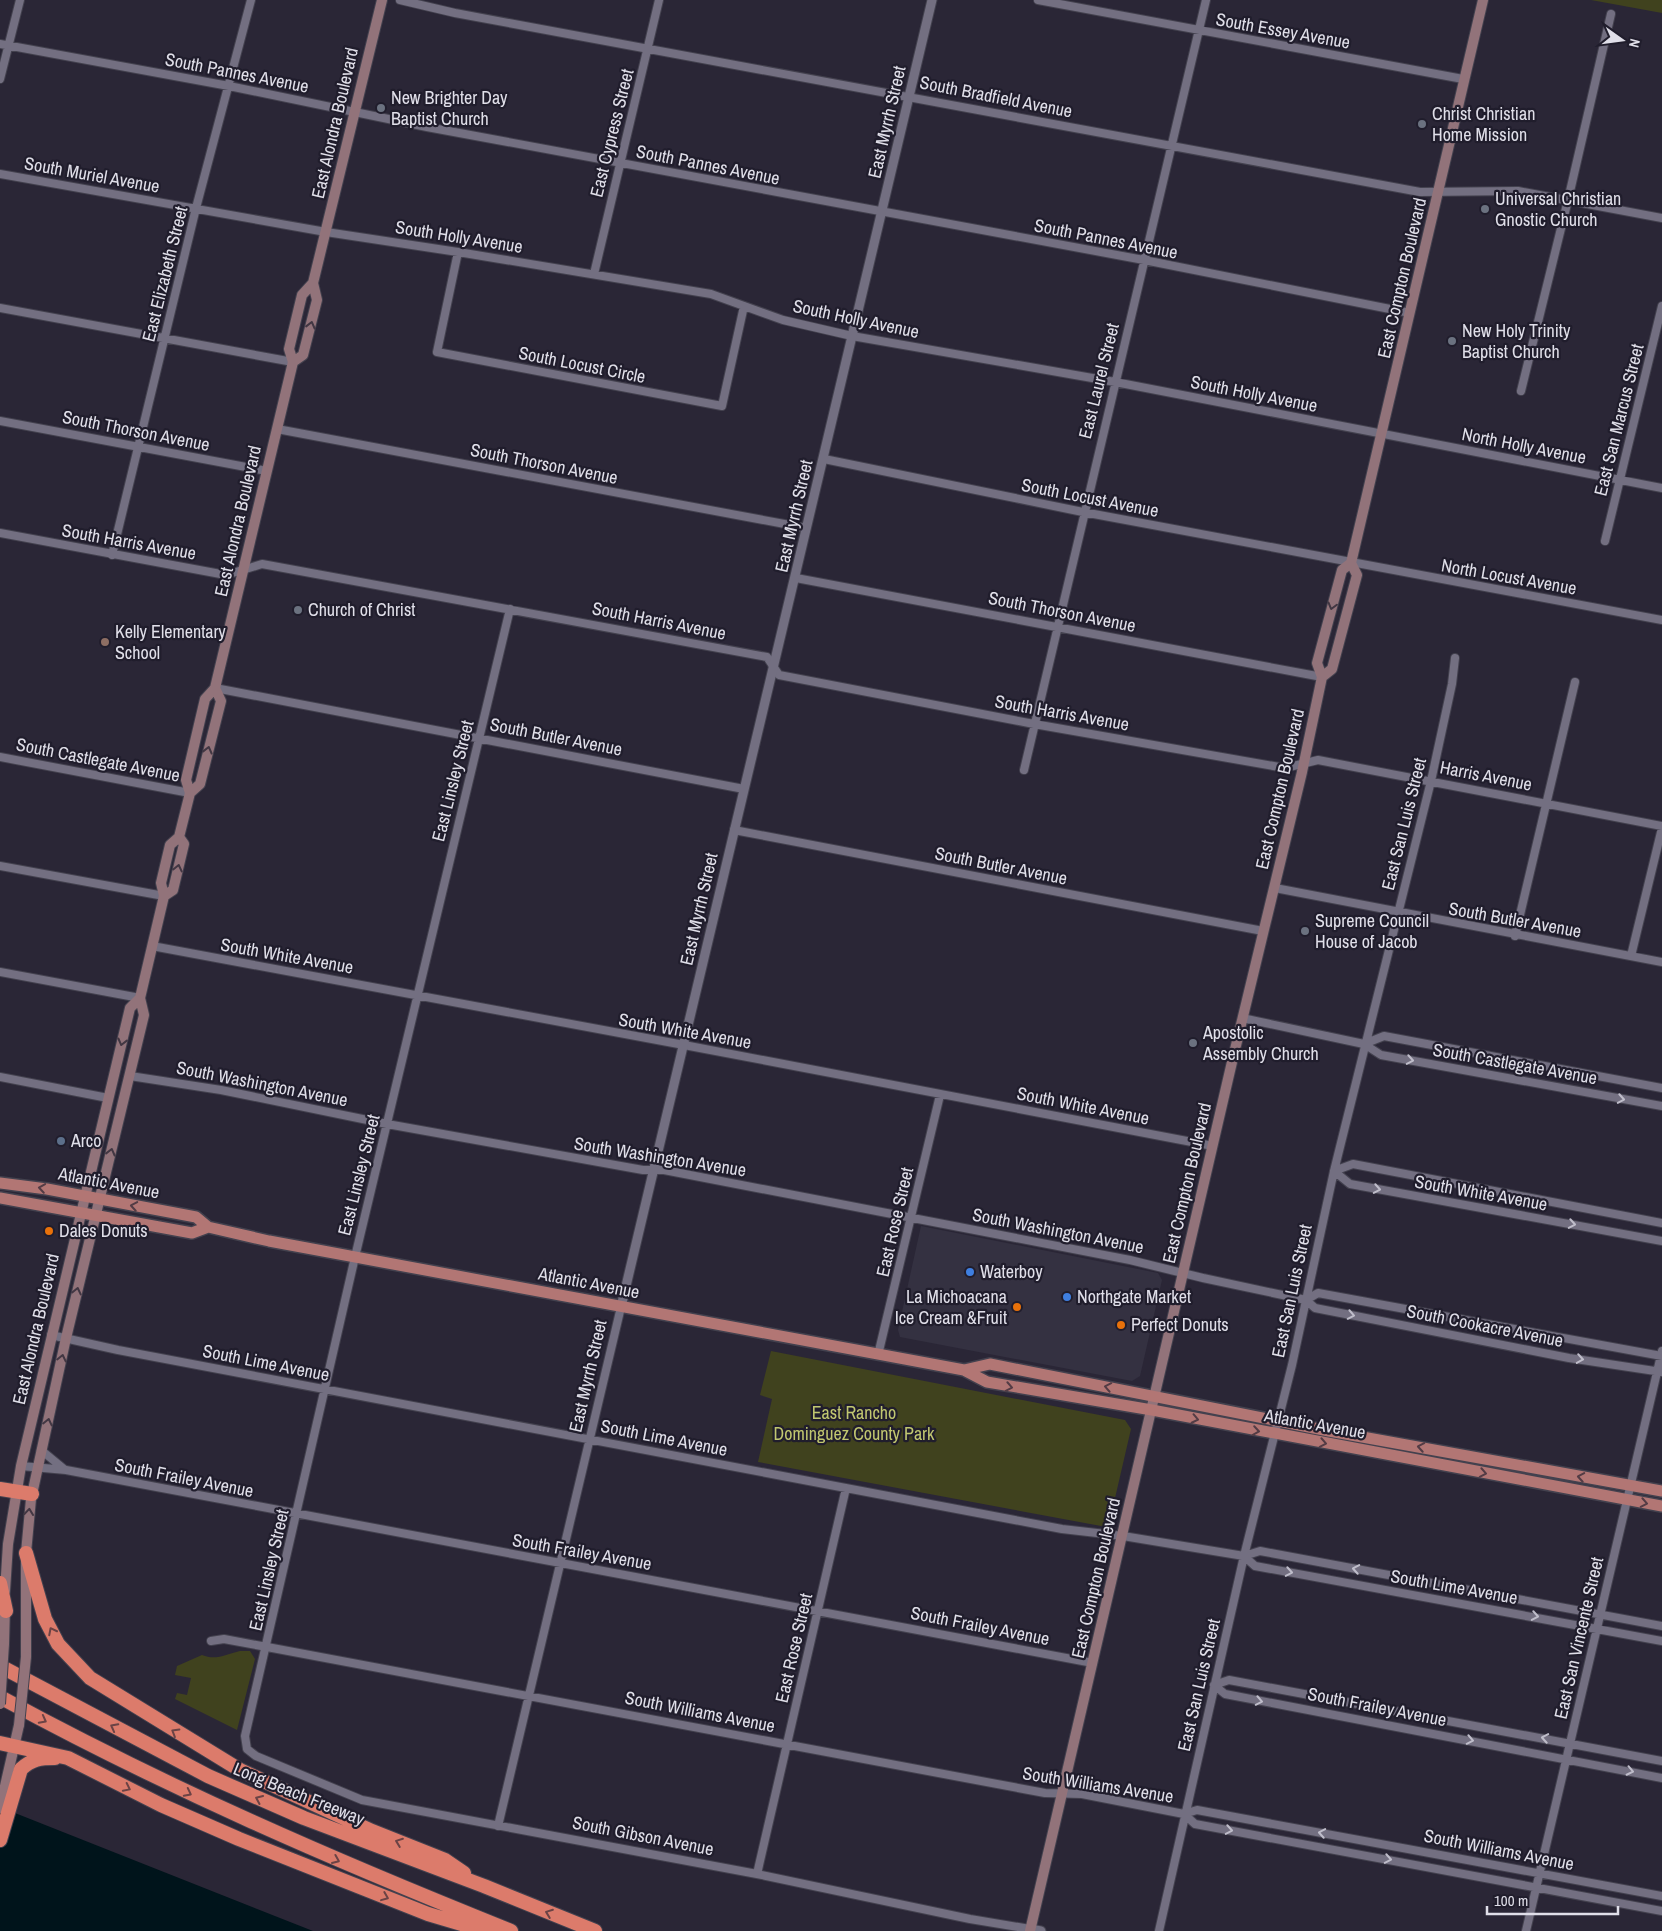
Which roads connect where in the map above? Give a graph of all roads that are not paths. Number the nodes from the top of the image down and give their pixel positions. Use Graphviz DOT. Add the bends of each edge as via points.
graph roads {
  1 [pos="20,0"];
  2 [pos="251,0"];
  3 [pos="382,0"];
  4 [pos="400,0"];
  5 [pos="659,0"];
  6 [pos="932,0"];
  7 [pos="1038,0"];
  8 [pos="1206,0"];
  9 [pos="1483,0"];
  10 [pos="1611,14"];
  11 [pos="1198,31"];
  12 [pos="4,45"];
  13 [pos="648,48"];
  14 [pos="0,79"];
  15 [pos="1463,79"];
  16 [pos="228,86"];
  17 [pos="910,96"];
  18 [pos="355,111"];
  19 [pos="1172,146"];
  20 [pos="620,164"];
  21 [pos="0,174"];
  22 [pos="1438,192"];
  23 [pos="1568,200"];
  24 [pos="196,208"];
  25 [pos="883,213"];
  26 [pos="1662,218"];
  27 [pos="326,232"];
  28 [pos="458,252"];
  29 [pos="1144,260"];
  30 [pos="594,274"];
  31 [pos="313,282"];
  32 [pos="744,306"];
  33 [pos="1662,306"];
  34 [pos="0,308"];
  35 [pos="1410,313"];
  36 [pos="852,336"];
  37 [pos="165,338"];
  38 [pos="293,362"];
  39 [pos="1115,382"];
  40 [pos="1521,391"];
  41 [pos="0,421"];
  42 [pos="277,429"];
  43 [pos="1381,434"];
  44 [pos="139,447"];
  45 [pos="824,459"];
  46 [pos="267,471"];
  47 [pos="1620,480"];
  48 [pos="1662,488"];
  49 [pos="1083,512"];
  50 [pos="806,528"];
  51 [pos="0,533"];
  52 [pos="1605,541"];
  53 [pos="112,555"];
  54 [pos="1351,563"];
  55 [pos="244,570"];
  56 [pos="796,578"];
  57 [pos="510,609"];
  58 [pos="1662,620"];
  59 [pos="1057,626"];
  60 [pos="1456,658"];
  61 [pos="773,666"];
  62 [pos="1322,677"];
  63 [pos="1575,682"];
  64 [pos="215,688"];
  65 [pos="1034,724"];
  66 [pos="479,738"];
  67 [pos="0,757"];
  68 [pos="1303,764"];
  69 [pos="1024,770"];
  70 [pos="1431,781"];
  71 [pos="744,789"];
  72 [pos="190,793"];
  73 [pos="1546,804"];
  74 [pos="1662,827"];
  75 [pos="734,830"];
  76 [pos="0,866"];
  77 [pos="1275,888"];
  78 [pos="164,896"];
  79 [pos="1397,913"];
  80 [pos="1263,931"];
  81 [pos="1515,936"];
  82 [pos="152,946"];
  83 [pos="1631,956"];
  84 [pos="1662,962"];
  85 [pos="0,972"];
  86 [pos="417,995"];
  87 [pos="140,998"];
  88 [pos="1242,1018"];
  89 [pos="1364,1044"];
  90 [pos="684,1045"];
  91 [pos="130,1076"];
  92 [pos="0,1077"];
  93 [pos="1662,1088"];
  94 [pos="940,1095"];
  95 [pos="108,1098"];
  96 [pos="1662,1106"];
  97 [pos="387,1124"];
  98 [pos="1213,1146"];
  99 [pos="654,1170"];
  100 [pos="1334,1170"];
  101 [pos="0,1182"];
  102 [pos="84,1196"];
  103 [pos="0,1198"];
  104 [pos="99,1199"];
  105 [pos="80,1212"];
  106 [pos="96,1215"];
  107 [pos="911,1218"];
  108 [pos="1662,1223"];
  109 [pos="208,1227"];
  110 [pos="1662,1241"];
  111 [pos="355,1257"];
  112 [pos="1184,1273"];
  113 [pos="1306,1300"];
  114 [pos="621,1307"];
  115 [pos="51,1335"];
  116 [pos="66,1338"];
  117 [pos="1662,1354"];
  118 [pos="878,1355"];
  119 [pos="964,1370"];
  120 [pos="1660,1372"];
  121 [pos="325,1389"];
  122 [pos="1156,1396"];
  123 [pos="1152,1410"];
  124 [pos="1278,1421"];
  125 [pos="1275,1434"];
  126 [pos="590,1439"];
  127 [pos="41,1450"];
  128 [pos="21,1466"];
  129 [pos="38,1468"];
  130 [pos="66,1470"];
  131 [pos="1629,1485"];
  132 [pos="846,1488"];
  133 [pos="0,1489"];
  134 [pos="16,1492"];
  135 [pos="1662,1492"];
  136 [pos="32,1494"];
  137 [pos="1626,1499"];
  138 [pos="1662,1506"];
  139 [pos="296,1515"];
  140 [pos="1123,1536"];
  141 [pos="26,1553"];
  142 [pos="1244,1556"];
  143 [pos="560,1563"];
  144 [pos="0,1583"];
  145 [pos="818,1610"];
  146 [pos="6,1611"];
  147 [pos="1599,1614"];
  148 [pos="1662,1626"];
  149 [pos="1596,1628"];
  150 [pos="211,1641"];
  151 [pos="1662,1641"];
  152 [pos="267,1647"];
  153 [pos="2,1649"];
  154 [pos="1093,1663"];
  155 [pos="0,1666"];
  156 [pos="28,1681"];
  157 [pos="1214,1685"];
  158 [pos="529,1696"];
  159 [pos="0,1697"];
  160 [pos="0,1704"];
  161 [pos="0,1742"];
  162 [pos="1569,1743"];
  163 [pos="787,1744"];
  164 [pos="14,1745"];
  165 [pos="247,1749"];
  166 [pos="68,1758"];
  167 [pos="1566,1758"];
  168 [pos="1662,1761"];
  169 [pos="1662,1778"];
  170 [pos="11,1781"];
  171 [pos="1062,1795"];
  172 [pos="0,1808"];
  173 [pos="1184,1814"];
  174 [pos="498,1826"];
  175 [pos="0,1840"];
  176 [pos="1539,1873"];
  177 [pos="757,1874"];
  178 [pos="484,1886"];
  179 [pos="1536,1887"];
  180 [pos="1662,1896"];
  181 [pos="1662,1911"];
  182 [pos="1034,1930"];
  183 [pos="485,1931"];
  184 [pos="511,1931"];
  185 [pos="595,1931"];
  186 [pos="1159,1931"];
  187 [pos="1526,1931"];
  1 -- 12 [label="street"];
  2 -- 16 [label="street, East Elizabeth Street"];
  3 -- 18 [label="main road, East Alondra Boulevard"];
  4 -- 13 [label="street, South Bradfield Avenue"];
  5 -- 13 [label="street, East Cypress Street"];
  6 -- 17 [label="street, East Myrrh Street"];
  7 -- 11 [label="street, South Essey Avenue"];
  8 -- 11 [label="street, East Laurel Street"];
  9 -- 15 [label="main road, East Compton Boulevard"];
  10 -- 23 [label="street"];
  11 -- 15 [label="street, South Essey Avenue"];
  11 -- 19 [label="street, East Laurel Street"];
  12 -- 14 [label="street"];
  12 -- 16 [label="street, South Pannes Avenue"];
  13 -- 17 [label="street, South Bradfield Avenue"];
  13 -- 20 [label="street, East Cypress Street"];
  15 -- 22 [label="main road, East Compton Boulevard"];
  16 -- 18 [label="street, South Pannes Avenue"];
  16 -- 24 [label="street, East Elizabeth Street"];
  17 -- 19 [label="street, South Bradfield Avenue"];
  17 -- 25 [label="street, East Myrrh Street"];
  18 -- 20 [label="street, South Pannes Avenue"];
  18 -- 27 [label="main road, East Alondra Boulevard"];
  19 -- 22 [label="street, South Bradfield Avenue"];
  19 -- 29 [label="street, East Laurel Street"];
  20 -- 25 [label="street, South Pannes Avenue"];
  20 -- 30 [label="street, East Cypress Street"];
  21 -- 24 [label="street, South Muriel Avenue"];
  22 -- 23 [label="street, South Bradfield Avenue" via="1518,191"];
  22 -- 35 [label="main road, East Compton Boulevard"];
  23 -- 26 [label="street, South Bradfield Avenue"];
  23 -- 40 [label="street"];
  24 -- 27 [label="street, South Muriel Avenue"];
  24 -- 37 [label="street, East Elizabeth Street"];
  25 -- 29 [label="street, South Pannes Avenue"];
  25 -- 36 [label="street, East Myrrh Street"];
  27 -- 28 [label="street, South Holly Avenue"];
  27 -- 31 [label="main road, East Alondra Boulevard"];
  28 -- 30 [label="street, South Holly Avenue"];
  28 -- 32 [label="street, South Locust Circle" via="437,352 722,406"];
  29 -- 35 [label="street, South Pannes Avenue"];
  29 -- 39 [label="street, East Laurel Street"];
  30 -- 32 [label="street, South Holly Avenue" via="711,294"];
  31 -- 38 [label="main road, East Alondra Boulevard" via="302,295 289,349"];
  38 -- 31 [label="main road, East Alondra Boulevard, one-way" via="303,355 317,300"];
  32 -- 36 [label="street, South Holly Avenue" via="783,320"];
  33 -- 47 [label="street, East San Marcus Street"];
  34 -- 37 [label="street"];
  35 -- 43 [label="main road, East Compton Boulevard"];
  36 -- 39 [label="street, South Holly Avenue"];
  36 -- 45 [label="street, East Myrrh Street"];
  37 -- 38 [label="street"];
  37 -- 44 [label="street, East Elizabeth Street"];
  38 -- 42 [label="main road, East Alondra Boulevard"];
  39 -- 43 [label="street, South Holly Avenue"];
  39 -- 49 [label="street, East Laurel Street"];
  41 -- 44 [label="street, South Thorson Avenue"];
  42 -- 46 [label="main road, East Alondra Boulevard"];
  42 -- 50 [label="street, South Thorson Avenue"];
  43 -- 47 [label="street, North Holly Avenue"];
  43 -- 54 [label="main road, East Compton Boulevard"];
  44 -- 46 [label="street, South Thorson Avenue"];
  44 -- 53 [label="street, East Elizabeth Street"];
  45 -- 49 [label="street, South Locust Avenue"];
  45 -- 50 [label="street, East Myrrh Street"];
  46 -- 55 [label="main road, East Alondra Boulevard"];
  47 -- 48 [label="street, North Holly Avenue"];
  47 -- 52 [label="street, East San Marcus Street"];
  49 -- 54 [label="street, South Locust Avenue"];
  49 -- 59 [label="street, East Laurel Street"];
  50 -- 56 [label="street, East Myrrh Street"];
  51 -- 53 [label="street, South Harris Avenue"];
  53 -- 55 [label="street, South Harris Avenue" via="226,575"];
  54 -- 58 [label="street, North Locust Avenue"];
  54 -- 62 [label="main road, East Compton Boulevard, one-way" via="1342,570 1317,664"];
  54 -- 62 [label="main road, East Compton Boulevard" via="1357,574 1332,669"];
  55 -- 57 [label="street, South Harris Avenue" via="262,564"];
  55 -- 64 [label="main road, East Alondra Boulevard"];
  56 -- 59 [label="street, South Thorson Avenue"];
  56 -- 61 [label="street, East Myrrh Street"];
  57 -- 61 [label="street, South Harris Avenue" via="767,657"];
  57 -- 66 [label="street, East Linsley Street"];
  59 -- 62 [label="street, South Thorson Avenue"];
  59 -- 65 [label="street, East Laurel Street"];
  60 -- 70 [label="street, East San Luis Street"];
  61 -- 65 [label="street, South Harris Avenue" via="778,675"];
  61 -- 71 [label="street, East Myrrh Street"];
  62 -- 68 [label="main road, East Compton Boulevard"];
  63 -- 73 [label="street"];
  64 -- 66 [label="street, South Butler Avenue"];
  64 -- 72 [label="main road, East Alondra Boulevard" via="205,699 200,717 186,780"];
  72 -- 64 [label="main road, East Alondra Boulevard, one-way" via="200,784 220,701"];
  65 -- 68 [label="street, South Harris Avenue" via="1285,768"];
  65 -- 69 [label="street, East Laurel Street"];
  66 -- 71 [label="street, South Butler Avenue"];
  66 -- 86 [label="street, East Linsley Street"];
  67 -- 72 [label="street, South Castlegate Avenue"];
  68 -- 70 [label="street, Harris Avenue" via="1318,760"];
  68 -- 77 [label="main road, East Compton Boulevard"];
  70 -- 73 [label="street, Harris Avenue"];
  70 -- 79 [label="street, East San Luis Street"];
  71 -- 75 [label="street, East Myrrh Street"];
  72 -- 78 [label="main road, East Alondra Boulevard" via="179,837 170,845 161,882"];
  73 -- 74 [label="street, Harris Avenue"];
  73 -- 81 [label="street"];
  74 -- 83 [label="street"];
  75 -- 80 [label="street, South Butler Avenue"];
  75 -- 90 [label="street, East Myrrh Street"];
  76 -- 78 [label="street"];
  77 -- 79 [label="street, South Butler Avenue"];
  77 -- 80 [label="main road, East Compton Boulevard"];
  78 -- 82 [label="main road, East Alondra Boulevard"];
  79 -- 81 [label="street, South Butler Avenue"];
  79 -- 89 [label="street, East San Luis Street"];
  80 -- 88 [label="main road, East Compton Boulevard"];
  81 -- 83 [label="street, South Butler Avenue"];
  82 -- 86 [label="street, South White Avenue"];
  82 -- 87 [label="main road, East Alondra Boulevard"];
  83 -- 84 [label="street, South Butler Avenue"];
  85 -- 87 [label="street"];
  86 -- 90 [label="street, South White Avenue"];
  86 -- 97 [label="street, East Linsley Street"];
  87 -- 91 [label="main road, East Alondra Boulevard" via="144,1015"];
  87 -- 95 [label="main road, East Alondra Boulevard, one-way" via="130,1008"];
  88 -- 89 [label="street, South Castlegate Avenue"];
  88 -- 98 [label="main road, East Compton Boulevard"];
  89 -- 93 [label="street, South Castlegate Avenue" via="1384,1036"];
  89 -- 96 [label="street, South Castlegate Avenue, one-way" via="1381,1055"];
  89 -- 100 [label="street, East San Luis Street"];
  90 -- 94 [label="street, South White Avenue"];
  90 -- 99 [label="street, East Myrrh Street"];
  91 -- 97 [label="street, South Washington Avenue" via="221,1090"];
  104 -- 91 [label="main road, East Alondra Boulevard, one-way"];
  92 -- 95 [label="street"];
  94 -- 98 [label="street, South White Avenue"];
  94 -- 107 [label="street, East Rose Street"];
  95 -- 102 [label="main road, East Alondra Boulevard"];
  97 -- 99 [label="street, South Washington Avenue"];
  97 -- 111 [label="street, East Linsley Street"];
  98 -- 112 [label="main road, East Compton Boulevard"];
  99 -- 107 [label="street, South Washington Avenue"];
  99 -- 114 [label="street, East Myrrh Street"];
  100 -- 108 [label="street, South White Avenue" via="1353,1164"];
  100 -- 110 [label="street, South White Avenue, one-way" via="1350,1184"];
  100 -- 113 [label="street, East San Luis Street"];
  102 -- 101 [label="main road, Atlantic Avenue, one-way"];
  102 -- 104 [label="main road, Atlantic Avenue"];
  102 -- 105 [label="main road, East Alondra Boulevard"];
  103 -- 105 [label="main road, Atlantic Avenue"];
  104 -- 106 [label="main road, East Alondra Boulevard"];
  109 -- 104 [label="main road, Atlantic Avenue, one-way" via="196,1217"];
  105 -- 106 [label="main road, Atlantic Avenue"];
  105 -- 115 [label="main road, East Alondra Boulevard"];
  106 -- 109 [label="main road, Atlantic Avenue" via="192,1233"];
  116 -- 106 [label="main road, East Alondra Boulevard, one-way"];
  107 -- 112 [label="street, South Washington Avenue"];
  107 -- 118 [label="street, East Rose Street"];
  109 -- 111 [label="main road, Atlantic Avenue"];
  111 -- 114 [label="main road, Atlantic Avenue"];
  111 -- 121 [label="street, East Linsley Street"];
  112 -- 113 [label="street, South Cookacre Avenue"];
  112 -- 122 [label="main road, East Compton Boulevard"];
  113 -- 117 [label="street, South Cookacre Avenue" via="1318,1293"];
  113 -- 120 [label="street, South Cookacre Avenue, one-way" via="1315,1308 1569,1358"];
  113 -- 124 [label="street, East San Luis Street"];
  114 -- 118 [label="main road, Atlantic Avenue"];
  114 -- 126 [label="street, East Myrrh Street"];
  115 -- 116 [label="street, South Lime Avenue"];
  115 -- 128 [label="main road, East Alondra Boulevard"];
  116 -- 121 [label="street, South Lime Avenue"];
  127 -- 116 [label="main road, East Alondra Boulevard, one-way"];
  117 -- 120 [label="street, East San Vincente Street"];
  118 -- 119 [label="main road, Atlantic Avenue"];
  122 -- 119 [label="main road, Atlantic Avenue, one-way" via="990,1364"];
  119 -- 123 [label="main road, Atlantic Avenue, one-way" via="987,1382"];
  120 -- 131 [label="street, East San Vincente Street"];
  121 -- 126 [label="street, South Lime Avenue"];
  121 -- 139 [label="street, East Linsley Street"];
  122 -- 123 [label="main road, East Compton Boulevard"];
  122 -- 124 [label="main road, Atlantic Avenue"];
  123 -- 125 [label="main road, Atlantic Avenue, one-way"];
  123 -- 140 [label="main road, East Compton Boulevard"];
  124 -- 125 [label="street, East San Luis Street"];
  131 -- 124 [label="main road, Atlantic Avenue, one-way"];
  125 -- 137 [label="main road, Atlantic Avenue, one-way"];
  125 -- 142 [label="street, East San Luis Street"];
  126 -- 132 [label="street, South Lime Avenue"];
  126 -- 143 [label="street, East Myrrh Street"];
  127 -- 129 [label="main road, East Alondra Boulevard"];
  127 -- 130 [label="street, South Frailey Avenue"];
  128 -- 129 [label="street, South Frailey Avenue"];
  128 -- 134 [label="main road, East Alondra Boulevard"];
  129 -- 130 [label="street, South Frailey Avenue"];
  129 -- 136 [label="main road, East Alondra Boulevard"];
  130 -- 139 [label="street, South Frailey Avenue"];
  131 -- 135 [label="main road, Atlantic Avenue"];
  131 -- 137 [label="street, East San Vincente Street"];
  132 -- 140 [label="street, South Lime Avenue" via="1062,1528"];
  132 -- 145 [label="street, East Rose Street"];
  133 -- 134 [label="highway"];
  134 -- 136 [label="highway"];
  134 -- 146 [label="main road, East Alondra Boulevard" via="8,1544"];
  141 -- 136 [label="main road, East Alondra Boulevard, one-way"];
  137 -- 138 [label="main road, Atlantic Avenue, one-way"];
  137 -- 147 [label="street, East San Vincente Street"];
  139 -- 143 [label="street, South Frailey Avenue"];
  139 -- 152 [label="street, East Linsley Street"];
  140 -- 142 [label="street, South Lime Avenue"];
  140 -- 154 [label="main road, East Compton Boulevard"];
  141 -- 164 [label="main road, East Alondra Boulevard, bridge" via="26,1657"];
  178 -- 141 [label="highway, one-way" via="445,1860 372,1831 240,1770 90,1678 72,1662 45,1619"];
  147 -- 142 [label="street, South Lime Avenue, one-way" via="1260,1551"];
  142 -- 149 [label="street, South Lime Avenue, one-way" via="1255,1566"];
  142 -- 157 [label="street, East San Luis Street"];
  143 -- 145 [label="street, South Frailey Avenue"];
  143 -- 158 [label="street, East Myrrh Street"];
  144 -- 146 [label="highway"];
  145 -- 154 [label="street, South Frailey Avenue"];
  145 -- 163 [label="street, East Rose Street"];
  146 -- 153 [label="main road, East Alondra Boulevard"];
  147 -- 148 [label="street, South Lime Avenue"];
  147 -- 149 [label="street, East San Vincente Street"];
  149 -- 151 [label="street, South Lime Avenue"];
  149 -- 162 [label="street, East San Vincente Street"];
  150 -- 152 [label="street, South Williams Avenue" via="224,1639"];
  152 -- 158 [label="street, South Williams Avenue"];
  152 -- 165 [label="street, East Linsley Street" via="245,1736"];
  153 -- 156 [label="highway"];
  153 -- 160 [label="main road, East Alondra Boulevard, bridge"];
  154 -- 171 [label="main road, East Compton Boulevard"];
  155 -- 156 [label="highway, Long Beach Freeway"];
  178 -- 156 [label="highway, Long Beach Freeway, one-way" via="304,1818 208,1776"];
  162 -- 157 [label="street, South Frailey Avenue, one-way" via="1229,1680"];
  157 -- 167 [label="street, South Frailey Avenue, one-way" via="1225,1694"];
  157 -- 173 [label="street, East San Luis Street"];
  158 -- 163 [label="street, South Williams Avenue"];
  158 -- 174 [label="street, East Myrrh Street"];
  159 -- 184 [label="highway, one-way" via="224,1810"];
  161 -- 164 [label="highway"];
  162 -- 167 [label="street, East San Vincente Street"];
  162 -- 168 [label="street, South Frailey Avenue"];
  163 -- 171 [label="street, South Williams Avenue"];
  163 -- 177 [label="street, East Rose Street"];
  164 -- 166 [label="highway"];
  164 -- 170 [label="main road, East Alondra Boulevard"];
  165 -- 174 [label="street, South Gibson Avenue" via="256,1756 362,1800"];
  166 -- 170 [label="highway" via="40,1757 29,1762"];
  166 -- 183 [label="highway, one-way" via="239,1839 428,1914"];
  167 -- 169 [label="street, South Frailey Avenue, one-way"];
  167 -- 176 [label="street, East San Vincente Street"];
  170 -- 172 [label="main road, East Alondra Boulevard"];
  170 -- 175 [label="highway"];
  171 -- 173 [label="street, South Williams Avenue" via="1082,1794"];
  171 -- 182 [label="main road, East Compton Boulevard"];
  176 -- 173 [label="street, South Williams Avenue, one-way" via="1198,1810"];
  173 -- 179 [label="street, South Williams Avenue, one-way" via="1195,1824"];
  173 -- 186 [label="street, East San Luis Street"];
  174 -- 177 [label="street, South Gibson Avenue"];
  176 -- 179 [label="street, East San Vincente Street"];
  176 -- 180 [label="street, South Williams Avenue"];
  177 -- 182 [label="street, South Gibson Avenue"];
  185 -- 178 [label="highway, Long Beach Freeway, one-way"];
  179 -- 181 [label="street, South Williams Avenue"];
  179 -- 187 [label="street, East San Vincente Street"];
}
